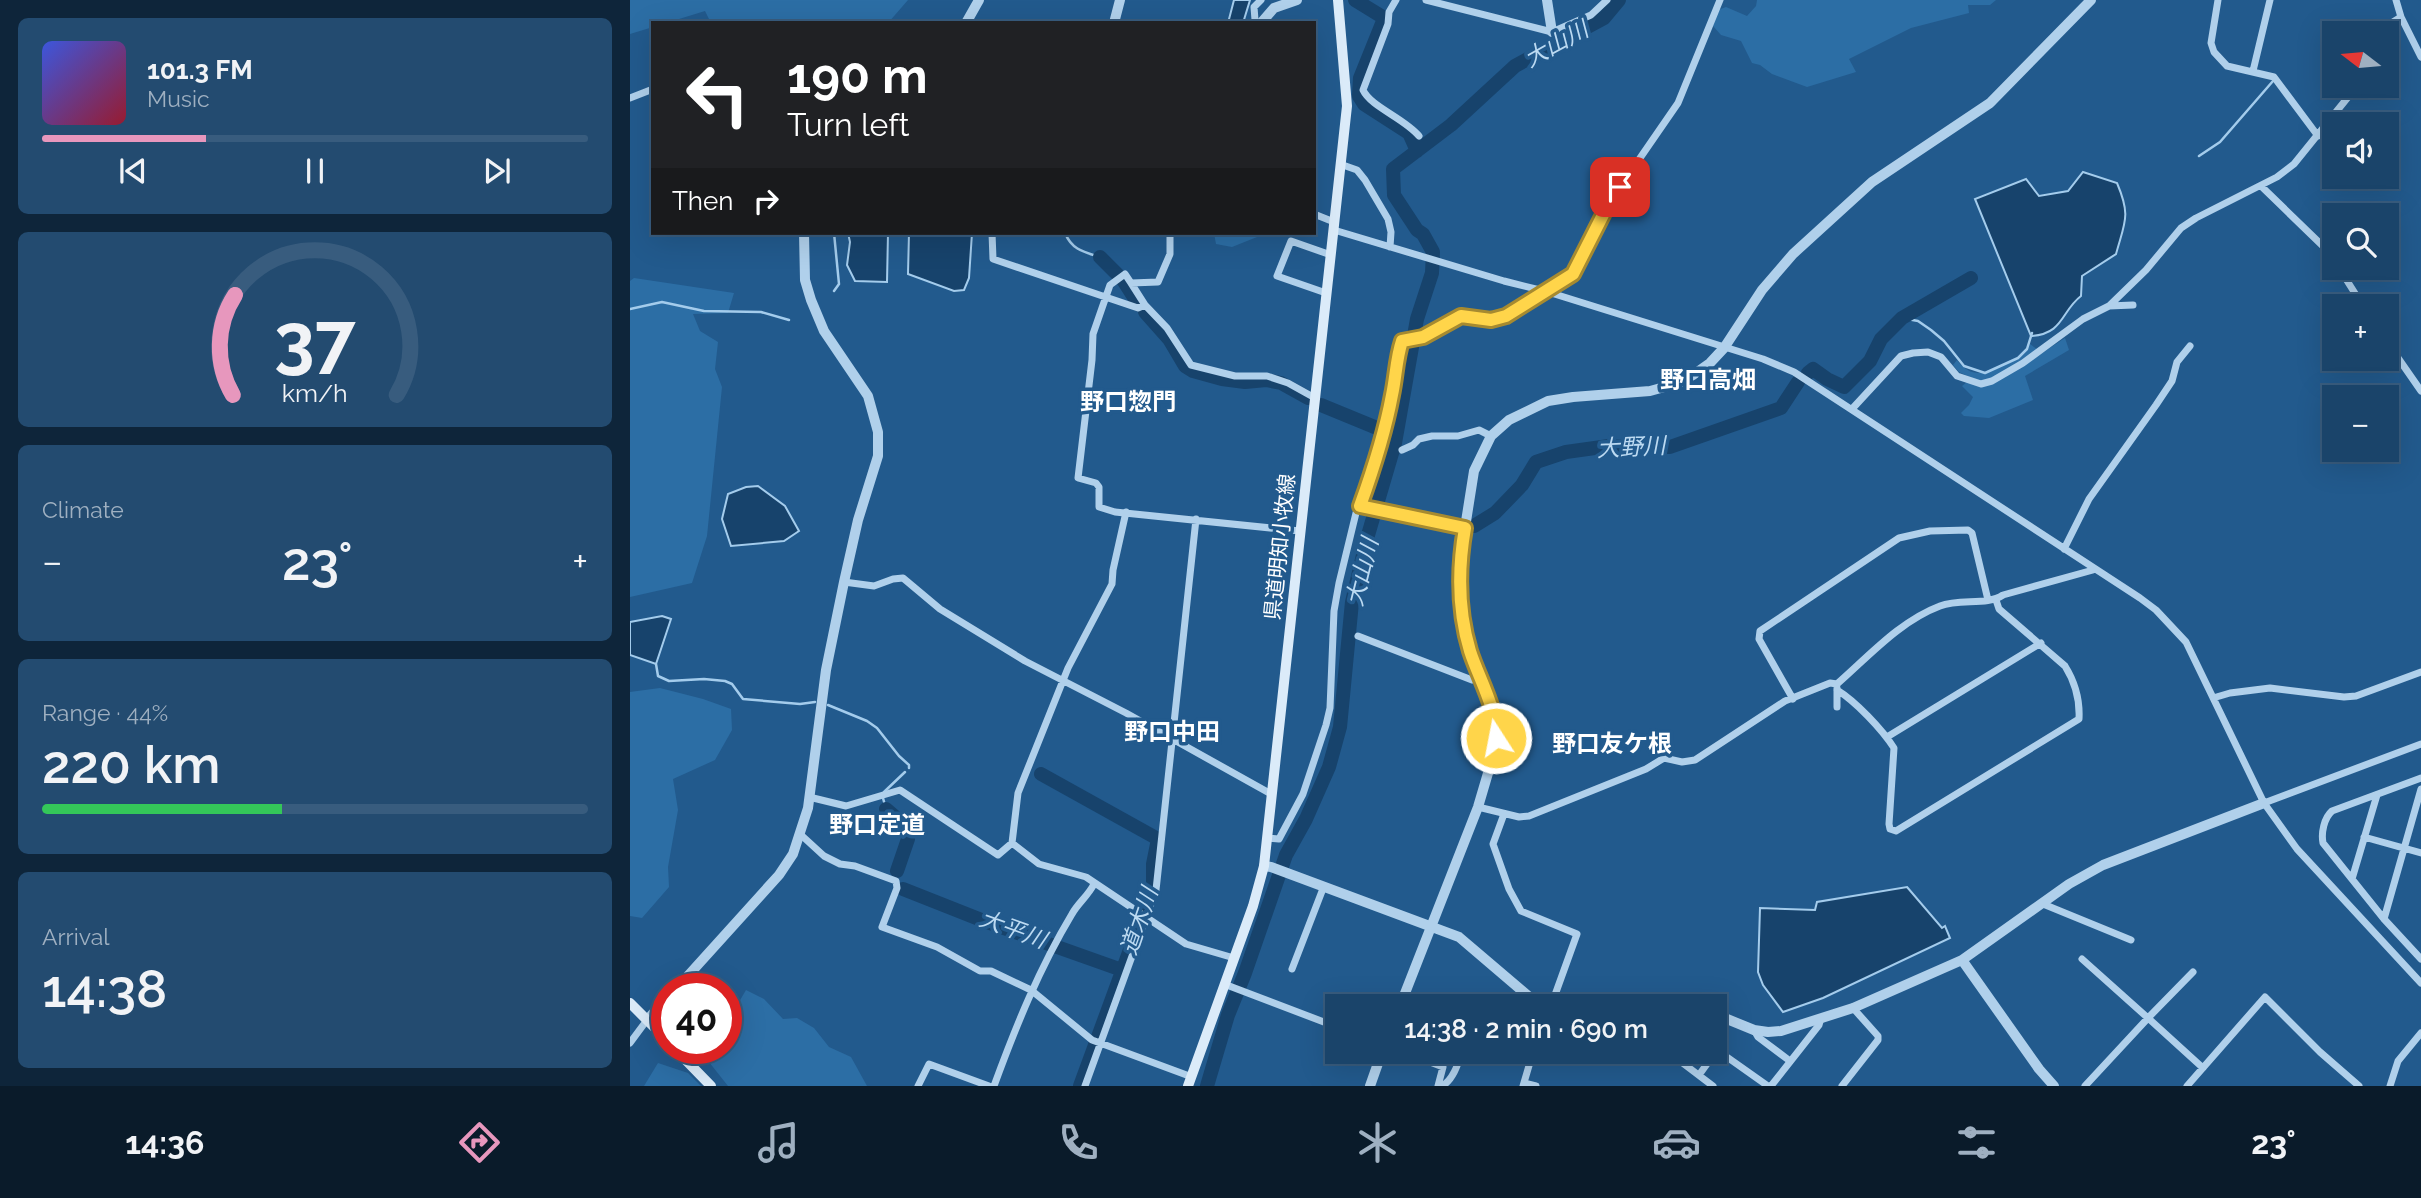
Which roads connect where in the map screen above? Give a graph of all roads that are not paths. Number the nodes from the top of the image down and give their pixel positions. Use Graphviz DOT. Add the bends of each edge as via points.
graph roads {
  1 [pos="979,0"];
  2 [pos="1120,0"];
  3 [pos="1261,0"];
  4 [pos="1297,0"];
  5 [pos="1338,0"];
  6 [pos="1396,0"];
  7 [pos="1426,0"];
  8 [pos="1547,0"];
  9 [pos="1607,0"];
  10 [pos="1720,0"];
  11 [pos="2091,0"];
  12 [pos="2218,0"];
  13 [pos="2270,0"];
  14 [pos="2396,0"];
  15 [pos="2401,17"];
  16 [pos="967,21"];
  17 [pos="1115,21"];
  18 [pos="1257,21"];
  19 [pos="1262,21"];
  20 [pos="2394,21"];
  21 [pos="1552,32"];
  22 [pos="2421,57"];
  23 [pos="2253,71"];
  24 [pos="651,90"];
  25 [pos="630,98"];
  26 [pos="2348,98"];
  27 [pos="1419,136"];
  28 [pos="2318,136"];
  29 [pos="1340,164"];
  30 [pos="2261,186"];
  31 [pos="1316,215"];
  32 [pos="1334,226"];
  33 [pos="804,235"];
  34 [pos="992,235"];
  35 [pos="1170,235"];
  36 [pos="2322,244"];
  37 [pos="1391,247"];
  38 [pos="1331,255"];
  39 [pos="1131,283"];
  40 [pos="1548,292"];
  41 [pos="1326,293"];
  42 [pos="1106,297"];
  43 [pos="1145,305"];
  44 [pos="2133,305"];
  45 [pos="2109,306"];
  46 [pos="2190,346"];
  47 [pos="1724,348"];
  48 [pos="2399,359"];
  49 [pos="2421,391"];
  50 [pos="1315,398"];
  51 [pos="1853,409"];
  52 [pos="1491,436"];
  53 [pos="1402,450"];
  54 [pos="1362,506"];
  55 [pos="1125,512"];
  56 [pos="1196,519"];
  57 [pos="1465,528"];
  58 [pos="1300,531"];
  59 [pos="2064,549"];
  60 [pos="2094,570"];
  61 [pos="845,582"];
  62 [pos="1992,600"];
  63 [pos="1359,636"];
  64 [pos="2041,643"];
  65 [pos="2421,673"];
  66 [pos="1480,678"];
  67 [pos="1064,680"];
  68 [pos="1837,687"];
  69 [pos="2213,698"];
  70 [pos="1793,699"];
  71 [pos="1837,707"];
  72 [pos="1887,737"];
  73 [pos="1172,739"];
  74 [pos="2421,744"];
  75 [pos="2421,778"];
  76 [pos="2421,789"];
  77 [pos="1271,794"];
  78 [pos="2377,795"];
  79 [pos="809,797"];
  80 [pos="2264,803"];
  81 [pos="1478,807"];
  82 [pos="1504,814"];
  83 [pos="800,834"];
  84 [pos="2364,837"];
  85 [pos="1267,838"];
  86 [pos="1012,843"];
  87 [pos="2405,848"];
  88 [pos="2421,853"];
  89 [pos="1268,866"];
  90 [pos="2352,879"];
  91 [pos="1094,884"];
  92 [pos="1320,884"];
  93 [pos="2043,904"];
  94 [pos="1146,919"];
  95 [pos="2384,919"];
  96 [pos="1432,926"];
  97 [pos="2131,940"];
  98 [pos="2420,955"];
  99 [pos="1234,958"];
  100 [pos="1962,960"];
  101 [pos="2082,960"];
  102 [pos="1292,969"];
  103 [pos="2193,972"];
  104 [pos="691,973"];
  105 [pos="2421,983"];
  106 [pos="1226,985"];
  107 [pos="1031,990"];
  108 [pos="1405,994"];
  109 [pos="1524,994"];
  110 [pos="1555,994"];
  111 [pos="630,1003"];
  112 [pos="1853,1008"];
  113 [pos="651,1016"];
  114 [pos="1821,1018"];
  115 [pos="2148,1018"];
  116 [pos="1727,1019"];
  117 [pos="647,1020"];
  118 [pos="1325,1022"];
  119 [pos="651,1024"];
  120 [pos="1754,1030"];
  121 [pos="2421,1033"];
  122 [pos="1097,1042"];
  123 [pos="630,1043"];
  124 [pos="1727,1057"];
  125 [pos="1790,1061"];
  126 [pos="690,1064"];
  127 [pos="1378,1064"];
  128 [pos="1435,1064"];
  129 [pos="1457,1064"];
  130 [pos="1529,1064"];
  131 [pos="1683,1064"];
  132 [pos="1707,1064"];
  133 [pos="2203,1068"];
  134 [pos="1699,1075"];
  135 [pos="1190,1082"];
  136 [pos="1523,1084"];
  137 [pos="711,1086"];
  138 [pos="918,1086"];
  139 [pos="989,1086"];
  140 [pos="994,1086"];
  141 [pos="1085,1086"];
  142 [pos="1370,1086"];
  143 [pos="1440,1086"];
  144 [pos="1536,1086"];
  145 [pos="1713,1086"];
  146 [pos="1770,1086"];
  147 [pos="1842,1086"];
  148 [pos="2054,1086"];
  149 [pos="2085,1086"];
  150 [pos="2187,1086"];
  151 [pos="2359,1086"];
  152 [pos="2390,1086"];
  1 -- 16 [label="street"];
  2 -- 17 [label="street"];
  3 -- 18 [label="street" via="1254,8"];
  4 -- 19 [label="street" via="1274,8"];
  5 -- 29 [label="main road, 県道明知小牧線" via="1347,106"];
  6 -- 27 [label="street" via="1363,90 1367,98 1410,125"];
  7 -- 21 [label="street"];
  8 -- 21 [label="street"];
  9 -- 21 [label="street" via="1591,15"];
  10 -- 40 [label="street" via="1672,116 1609,203 1573,274"];
  11 -- 47 [label="street" via="1990,103 1872,182 1793,254 1762,290"];
  12 -- 23 [label="street" via="2211,43 2214,52 2227,66"];
  13 -- 23 [label="street"];
  14 -- 15 [label="street"];
  15 -- 20 [label="street"];
  15 -- 22 [label="street"];
  23 -- 28 [label="street" via="2274,77"];
  24 -- 25 [label="street"];
  26 -- 28 [label="street"];
  28 -- 30 [label="street" via="2294,164"];
  29 -- 32 [label="main road, 県道明知小牧線"];
  29 -- 37 [label="street" via="1357,170 1365,180 1388,219"];
  30 -- 36 [label="street"];
  30 -- 45 [label="street" via="2181,228"];
  31 -- 32 [label="street"];
  32 -- 37 [label="street"];
  32 -- 38 [label="main road, 県道明知小牧線"];
  33 -- 61 [label="street" via="805,280 814,309 868,396 878,432 878,456"];
  34 -- 42 [label="street" via="993,259"];
  35 -- 39 [label="street" via="1170,254 1158,282"];
  37 -- 40 [label="street"];
  38 -- 41 [label="main road, 県道明知小牧線"];
  38 -- 41 [label="street" via="1291,241 1277,276"];
  39 -- 42 [label="street" via="1125,274 1110,285"];
  39 -- 43 [label="street"];
  40 -- 47 [label="street"];
  40 -- 54 [label="street" via="1506,316 1491,320 1461,316 1420,338 1402,341"];
  41 -- 50 [label="main road, 県道明知小牧線"];
  42 -- 43 [label="street" via="1138,308"];
  42 -- 55 [label="street" via="1093,334 1078,478 1099,487 1099,507"];
  43 -- 50 [label="street" via="1191,365 1235,376 1267,376"];
  44 -- 45 [label="street"];
  45 -- 51 [label="street" via="2083,319 2023,363 1981,384 1957,376 1941,358 1927,352 1901,356"];
  46 -- 59 [label="street" via="2177,362 2172,381 2089,499"];
  47 -- 51 [label="street" via="1794,372"];
  47 -- 52 [label="street" via="1679,383 1650,391 1548,401 1509,420"];
  48 -- 49 [label="street"];
  50 -- 58 [label="main road, 県道明知小牧線"];
  51 -- 59 [label="street"];
  52 -- 53 [label="street" via="1479,430 1432,436"];
  52 -- 57 [label="street" via="1474,471"];
  54 -- 57 [label="street"];
  54 -- 85 [label="street" via="1352,527 1334,611 1326,725 1286,829 1279,839"];
  55 -- 56 [label="street"];
  55 -- 67 [label="street" via="1112,584"];
  56 -- 58 [label="street"];
  56 -- 73 [label="street"];
  57 -- 66 [label="street" via="1461,554 1465,632"];
  58 -- 77 [label="main road, 県道明知小牧線"];
  59 -- 60 [label="street"];
  60 -- 62 [label="street"];
  60 -- 69 [label="street" via="2140,598 2178,631"];
  61 -- 67 [label="street" via="874,586 903,578 940,609 1025,662"];
  61 -- 79 [label="street" via="826,670"];
  62 -- 64 [label="street"];
  62 -- 68 [label="street" via="1957,601 1926,613 1877,647"];
  62 -- 70 [label="street" via="1968,530 1899,538 1760,631 1759,639"];
  63 -- 66 [label="street" via="1472,681"];
  64 -- 72 [label="street"];
  64 -- 72 [label="street" via="2072,678 2079,719 1896,831 1889,824 1894,748"];
  65 -- 69 [label="street" via="2356,696 2270,688"];
  66 -- 81 [label="street" via="1492,712 1496,746"];
  67 -- 73 [label="street"];
  67 -- 86 [label="street" via="1018,793"];
  68 -- 70 [label="street" via="1830,683"];
  68 -- 71 [label="street"];
  68 -- 72 [label="street"];
  69 -- 80 [label="street"];
  70 -- 82 [label="street" via="1695,760 1664,758 1541,811 1519,817"];
  73 -- 77 [label="street"];
  73 -- 94 [label="street" via="1156,890"];
  74 -- 80 [label="street"];
  75 -- 78 [label="street"];
  76 -- 87 [label="street"];
  77 -- 85 [label="main road, 県道明知小牧線"];
  78 -- 84 [label="street"];
  78 -- 90 [label="street" via="2328,814 2323,843"];
  79 -- 83 [label="street"];
  79 -- 86 [label="street" via="846,806 900,790 998,855"];
  80 -- 93 [label="street" via="2103,866 2068,884"];
  80 -- 105 [label="street" via="2297,849"];
  81 -- 82 [label="street"];
  81 -- 96 [label="street"];
  82 -- 110 [label="street" via="1493,844 1513,898 1521,911 1577,934"];
  83 -- 104 [label="street" via="779,876"];
  83 -- 107 [label="street" via="824,856 896,881 882,927"];
  84 -- 87 [label="street"];
  84 -- 90 [label="street"];
  85 -- 89 [label="main road, 県道明知小牧線"];
  86 -- 91 [label="street" via="1039,864 1086,877"];
  87 -- 88 [label="street"];
  87 -- 95 [label="street"];
  89 -- 92 [label="street"];
  89 -- 99 [label="main road, 県道明知小牧線"];
  90 -- 95 [label="street"];
  91 -- 94 [label="street"];
  91 -- 107 [label="street" via="1073,912"];
  92 -- 96 [label="street"];
  92 -- 102 [label="street"];
  93 -- 97 [label="street"];
  93 -- 100 [label="street"];
  94 -- 99 [label="street" via="1192,947"];
  94 -- 122 [label="street"];
  95 -- 98 [label="street"];
  96 -- 108 [label="street"];
  96 -- 109 [label="street" via="1466,942"];
  99 -- 106 [label="main road, 県道明知小牧線"];
  100 -- 112 [label="street"];
  100 -- 148 [label="street"];
  101 -- 115 [label="street"];
  103 -- 115 [label="street"];
  106 -- 118 [label="street"];
  106 -- 135 [label="main road, 県道明知小牧線"];
  107 -- 122 [label="street"];
  107 -- 140 [label="street"];
  111 -- 117 [label="main road"];
  112 -- 114 [label="street"];
  112 -- 147 [label="street" via="1878,1040"];
  113 -- 117 [label="street"];
  114 -- 120 [label="street" via="1781,1031"];
  114 -- 125 [label="street"];
  115 -- 133 [label="street"];
  115 -- 149 [label="street"];
  116 -- 120 [label="street"];
  117 -- 119 [label="main road"];
  117 -- 123 [label="street"];
  120 -- 125 [label="street"];
  121 -- 152 [label="street" via="2398,1061"];
  122 -- 135 [label="street"];
  122 -- 141 [label="street"];
  124 -- 146 [label="street"];
  125 -- 146 [label="street"];
  126 -- 137 [label="main road"];
  127 -- 142 [label="street"];
  128 -- 143 [label="street" via="1443,1067"];
  129 -- 143 [label="street" via="1447,1084"];
  130 -- 136 [label="street"];
  131 -- 134 [label="street"];
  132 -- 134 [label="street"];
  133 -- 150 [label="street"];
  133 -- 151 [label="street" via="2265,998"];
  134 -- 145 [label="street"];
  136 -- 144 [label="street"];
  138 -- 139 [label="street" via="929,1064"];
}
